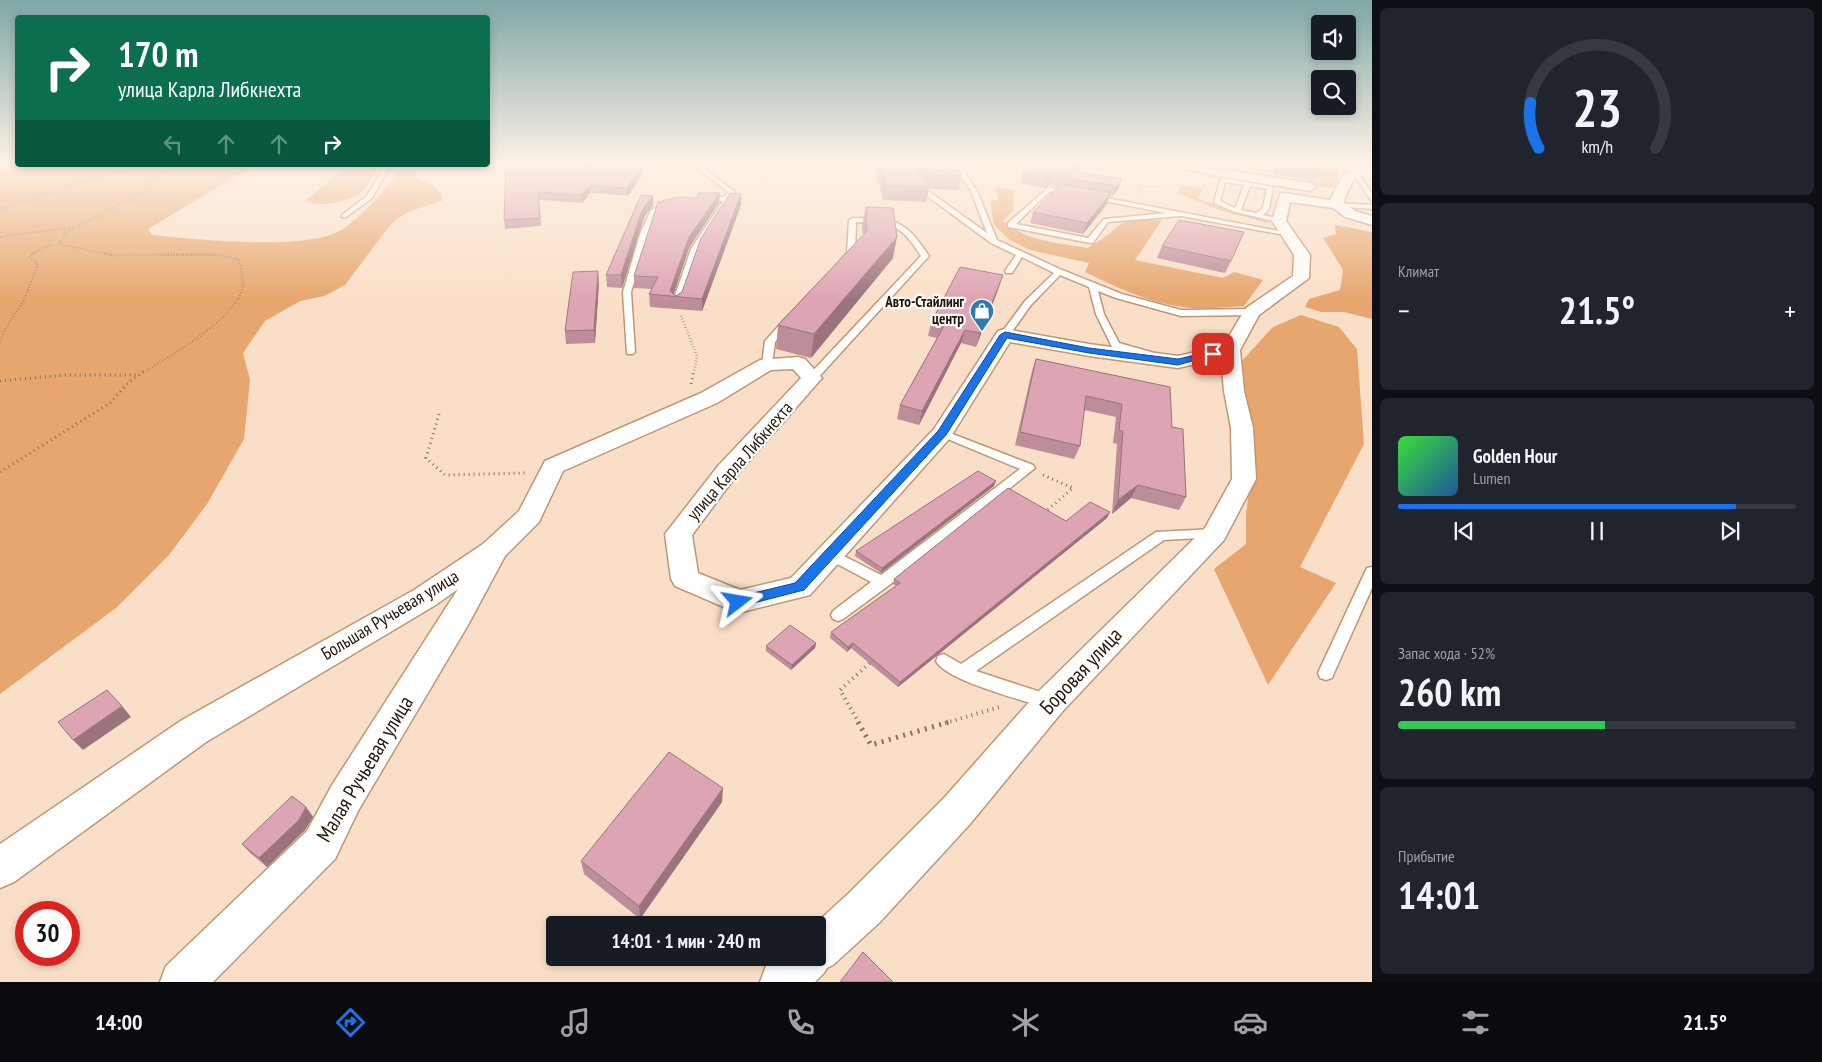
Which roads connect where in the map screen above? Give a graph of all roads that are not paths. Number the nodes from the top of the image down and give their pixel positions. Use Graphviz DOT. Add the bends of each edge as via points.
graph roads {
  1 [pos="352,210"];
  2 [pos="654,210"];
  3 [pos="719,210"];
  4 [pos="950,210"];
  5 [pos="982,210"];
  6 [pos="1027,210"];
  7 [pos="1158,210"];
  8 [pos="1265,210"];
  9 [pos="1284,210"];
  10 [pos="1346,210"];
  11 [pos="1237,211"];
  12 [pos="1180,214"];
  13 [pos="344,216"];
  14 [pos="1257,216"];
  15 [pos="1372,221"];
  16 [pos="1282,227"];
  17 [pos="994,241"];
  18 [pos="1020,255"];
  19 [pos="838,268"];
  20 [pos="1009,271"];
  21 [pos="1059,272"];
  22 [pos="1092,284"];
  23 [pos="676,304"];
  24 [pos="797,312"];
  25 [pos="1252,312"];
  26 [pos="1005,335"];
  27 [pos="1230,350"];
  28 [pos="630,352"];
  29 [pos="1178,362"];
  30 [pos="767,364"];
  31 [pos="812,378"];
  32 [pos="942,433"];
  33 [pos="1215,534"];
  34 [pos="493,551"];
  35 [pos="829,554"];
  36 [pos="1372,572"];
  37 [pos="883,582"];
  38 [pos="838,615"];
  39 [pos="944,661"];
  40 [pos="961,673"];
  41 [pos="1326,673"];
  42 [pos="1050,702"];
  43 [pos="0,868"];
  44 [pos="826,943"];
  45 [pos="800,966"];
  46 [pos="182,982"];
  47 [pos="782,982"];
  1 -- 13 [label="lane"];
  2 -- 28 [label="lane" via="627,292"];
  3 -- 23 [label="lane" via="695,249"];
  4 -- 17 [label="lane"];
  5 -- 17 [label="lane"];
  6 -- 12 [label="lane" via="1012,224 1090,241 1106,220"];
  7 -- 12 [label="lane"];
  8 -- 14 [label="lane"];
  9 -- 16 [label="street"];
  10 -- 15 [label="street"];
  11 -- 14 [label="lane"];
  12 -- 16 [label="lane"];
  14 -- 16 [label="lane"];
  16 -- 25 [label="street" via="1302,255 1301,278"];
  17 -- 18 [label="lane"];
  18 -- 20 [label="lane"];
  18 -- 21 [label="lane"];
  19 -- 31 [label="lane" via="851,253 853,220 899,223 912,234 925,256"];
  21 -- 22 [label="lane"];
  21 -- 26 [label="lane" via="1028,303"];
  22 -- 25 [label="lane" via="1119,296 1181,313"];
  22 -- 29 [label="lane" via="1100,314 1115,345"];
  24 -- 30 [label="lane" via="770,341"];
  25 -- 27 [label="street"];
  26 -- 29 [label="street"];
  26 -- 32 [label="street, улица Карла Либкнехта"];
  27 -- 29 [label="street"];
  27 -- 33 [label="street, Боровая улица" via="1242,428 1244,479"];
  30 -- 31 [label="street" via="798,364"];
  30 -- 34 [label="street, Большая Ручьевая улица" via="709,398 553,466 530,516"];
  31 -- 35 [label="street, улица Карла Либкнехта" via="727,471 678,534 685,578 738,602 800,587"];
  32 -- 35 [label="street, улица Карла Либкнехта"];
  32 -- 37 [label="lane" via="1028,468"];
  33 -- 40 [label="lane" via="1161,535"];
  33 -- 42 [label="street, Боровая улица"];
  34 -- 43 [label="street, Большая Ручьевая улица" via="424,598 194,731"];
  34 -- 46 [label="street, Малая Ручьевая улица" via="321,845"];
  35 -- 37 [label="lane"];
  36 -- 41 [label="lane"];
  37 -- 38 [label="lane"];
  39 -- 40 [label="lane"];
  40 -- 42 [label="lane"];
  42 -- 44 [label="street, Боровая улица" via="957,811"];
  45 -- 47 [label="street"];
}
